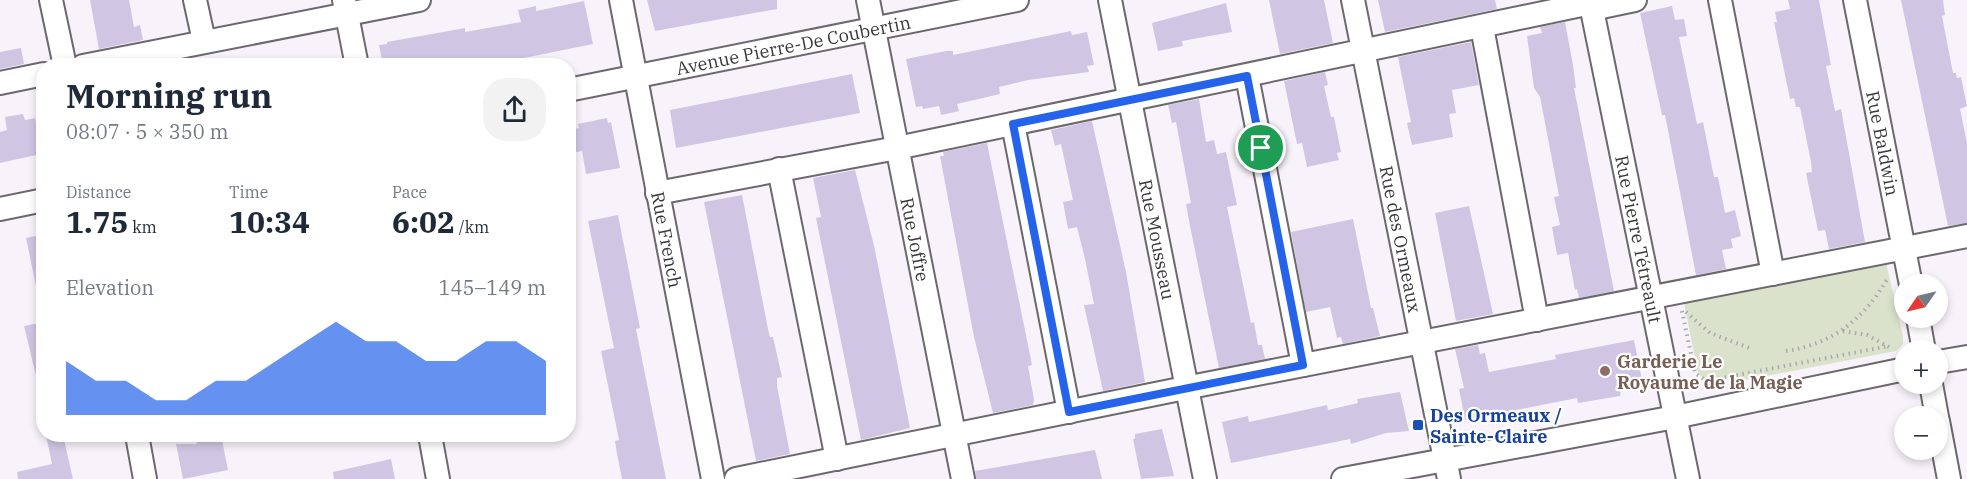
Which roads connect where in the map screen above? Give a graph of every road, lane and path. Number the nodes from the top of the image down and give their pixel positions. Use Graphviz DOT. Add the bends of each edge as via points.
graph roads {
  1 [pos="51,0"];
  2 [pos="195,0"];
  3 [pos="419,0"];
  4 [pos="621,0"];
  5 [pos="868,0"];
  6 [pos="1017,0"];
  7 [pos="1110,0"];
  8 [pos="1353,0"];
  9 [pos="1635,0"];
  10 [pos="1720,0"];
  11 [pos="1855,0"];
  12 [pos="1591,4"];
  13 [pos="345,8"];
  14 [pos="1482,27"];
  15 [pos="875,30"];
  16 [pos="204,41"];
  17 [pos="1363,52"];
  18 [pos="63,58"];
  19 [pos="122,58"];
  20 [pos="355,58"];
  21 [pos="36,76"];
  22 [pos="634,76"];
  23 [pos="1247,76"];
  24 [pos="0,83"];
  25 [pos="576,88"];
  26 [pos="1131,100"];
  27 [pos="1013,124"];
  28 [pos="897,148"];
  29 [pos="779,170"];
  30 [pos="657,193"];
  31 [pos="36,202"];
  32 [pos="0,209"];
  33 [pos="1967,236"];
  34 [pos="1904,249"];
  35 [pos="1773,274"];
  36 [pos="1909,274"];
  37 [pos="1651,298"];
  38 [pos="1682,309"];
  39 [pos="1537,320"];
  40 [pos="1843,331"];
  41 [pos="1421,343"];
  42 [pos="1888,346"];
  43 [pos="1752,349"];
  44 [pos="1786,351"];
  45 [pos="1894,353"];
  46 [pos="1967,357"];
  47 [pos="1948,361"];
  48 [pos="1894,363"];
  49 [pos="1303,365"];
  50 [pos="1185,388"];
  51 [pos="1069,412"];
  52 [pos="1675,417"];
  53 [pos="954,436"];
  54 [pos="137,442"];
  55 [pos="431,442"];
  56 [pos="837,459"];
  57 [pos="1946,460"];
  58 [pos="1447,468"];
  59 [pos="145,479"];
  60 [pos="438,479"];
  61 [pos="713,479"];
  62 [pos="736,479"];
  63 [pos="963,479"];
  64 [pos="1205,479"];
  65 [pos="1343,479"];
  66 [pos="1688,479"];
  67 [pos="1949,479"];
  1 -- 18 [label="street"];
  2 -- 16 [label="street"];
  3 -- 13 [label="street"];
  4 -- 22 [label="street, Rue French"];
  5 -- 15 [label="street, Rue Joffre"];
  6 -- 15 [label="street, Avenue Pierre-De Coubertin"];
  7 -- 26 [label="street, Rue Mousseau"];
  8 -- 17 [label="street, Rue des Ormeaux"];
  9 -- 12 [label="street"];
  10 -- 35 [label="street"];
  11 -- 34 [label="street, Rue Baldwin"];
  12 -- 14 [label="street"];
  12 -- 37 [label="street, Rue Pierre Tétreault"];
  13 -- 16 [label="street"];
  13 -- 20 [label="street"];
  14 -- 17 [label="street"];
  14 -- 39 [label="street"];
  15 -- 22 [label="street, Avenue Pierre-De Coubertin"];
  15 -- 28 [label="street, Rue Joffre"];
  16 -- 19 [label="street"];
  17 -- 23 [label="street"];
  17 -- 41 [label="street, Rue des Ormeaux"];
  21 -- 24 [label="street"];
  22 -- 25 [label="street, Avenue Pierre-De Coubertin"];
  22 -- 30 [label="street, Rue French"];
  23 -- 26 [label="street"];
  23 -- 49 [label="street"];
  26 -- 27 [label="street"];
  26 -- 50 [label="street, Rue Mousseau"];
  27 -- 28 [label="street"];
  27 -- 51 [label="street"];
  28 -- 29 [label="street"];
  28 -- 53 [label="street, Rue Joffre"];
  29 -- 30 [label="street"];
  29 -- 56 [label="street"];
  30 -- 61 [label="street, Rue French"];
  31 -- 32 [label="street"];
  33 -- 34 [label="street"];
  34 -- 35 [label="street"];
  34 -- 36 [label="street, Rue Baldwin"];
  34 -- 40 [label="path" via="1873,302"];
  35 -- 37 [label="street"];
  37 -- 38 [label="path"];
  37 -- 39 [label="street"];
  37 -- 52 [label="street, Rue Pierre Tétreault"];
  38 -- 42 [label="path" via="1695,373 1706,381"];
  38 -- 43 [label="path" via="1710,333"];
  39 -- 41 [label="street"];
  40 -- 42 [label="path" via="1867,335"];
  40 -- 44 [label="path" via="1812,346"];
  41 -- 49 [label="street"];
  41 -- 58 [label="street, Rue des Ormeaux"];
  42 -- 45 [label="path"];
  46 -- 47 [label="street"];
  48 -- 52 [label="street"];
  49 -- 50 [label="street"];
  50 -- 51 [label="street"];
  50 -- 64 [label="street, Rue Mousseau"];
  51 -- 53 [label="street"];
  52 -- 58 [label="street"];
  52 -- 66 [label="street, Rue Pierre Tétreault"];
  53 -- 56 [label="street"];
  53 -- 63 [label="street, Rue Joffre"];
  54 -- 59 [label="street"];
  55 -- 60 [label="street"];
  56 -- 62 [label="street"];
  57 -- 67 [label="street"];
  58 -- 65 [label="street"];
}
